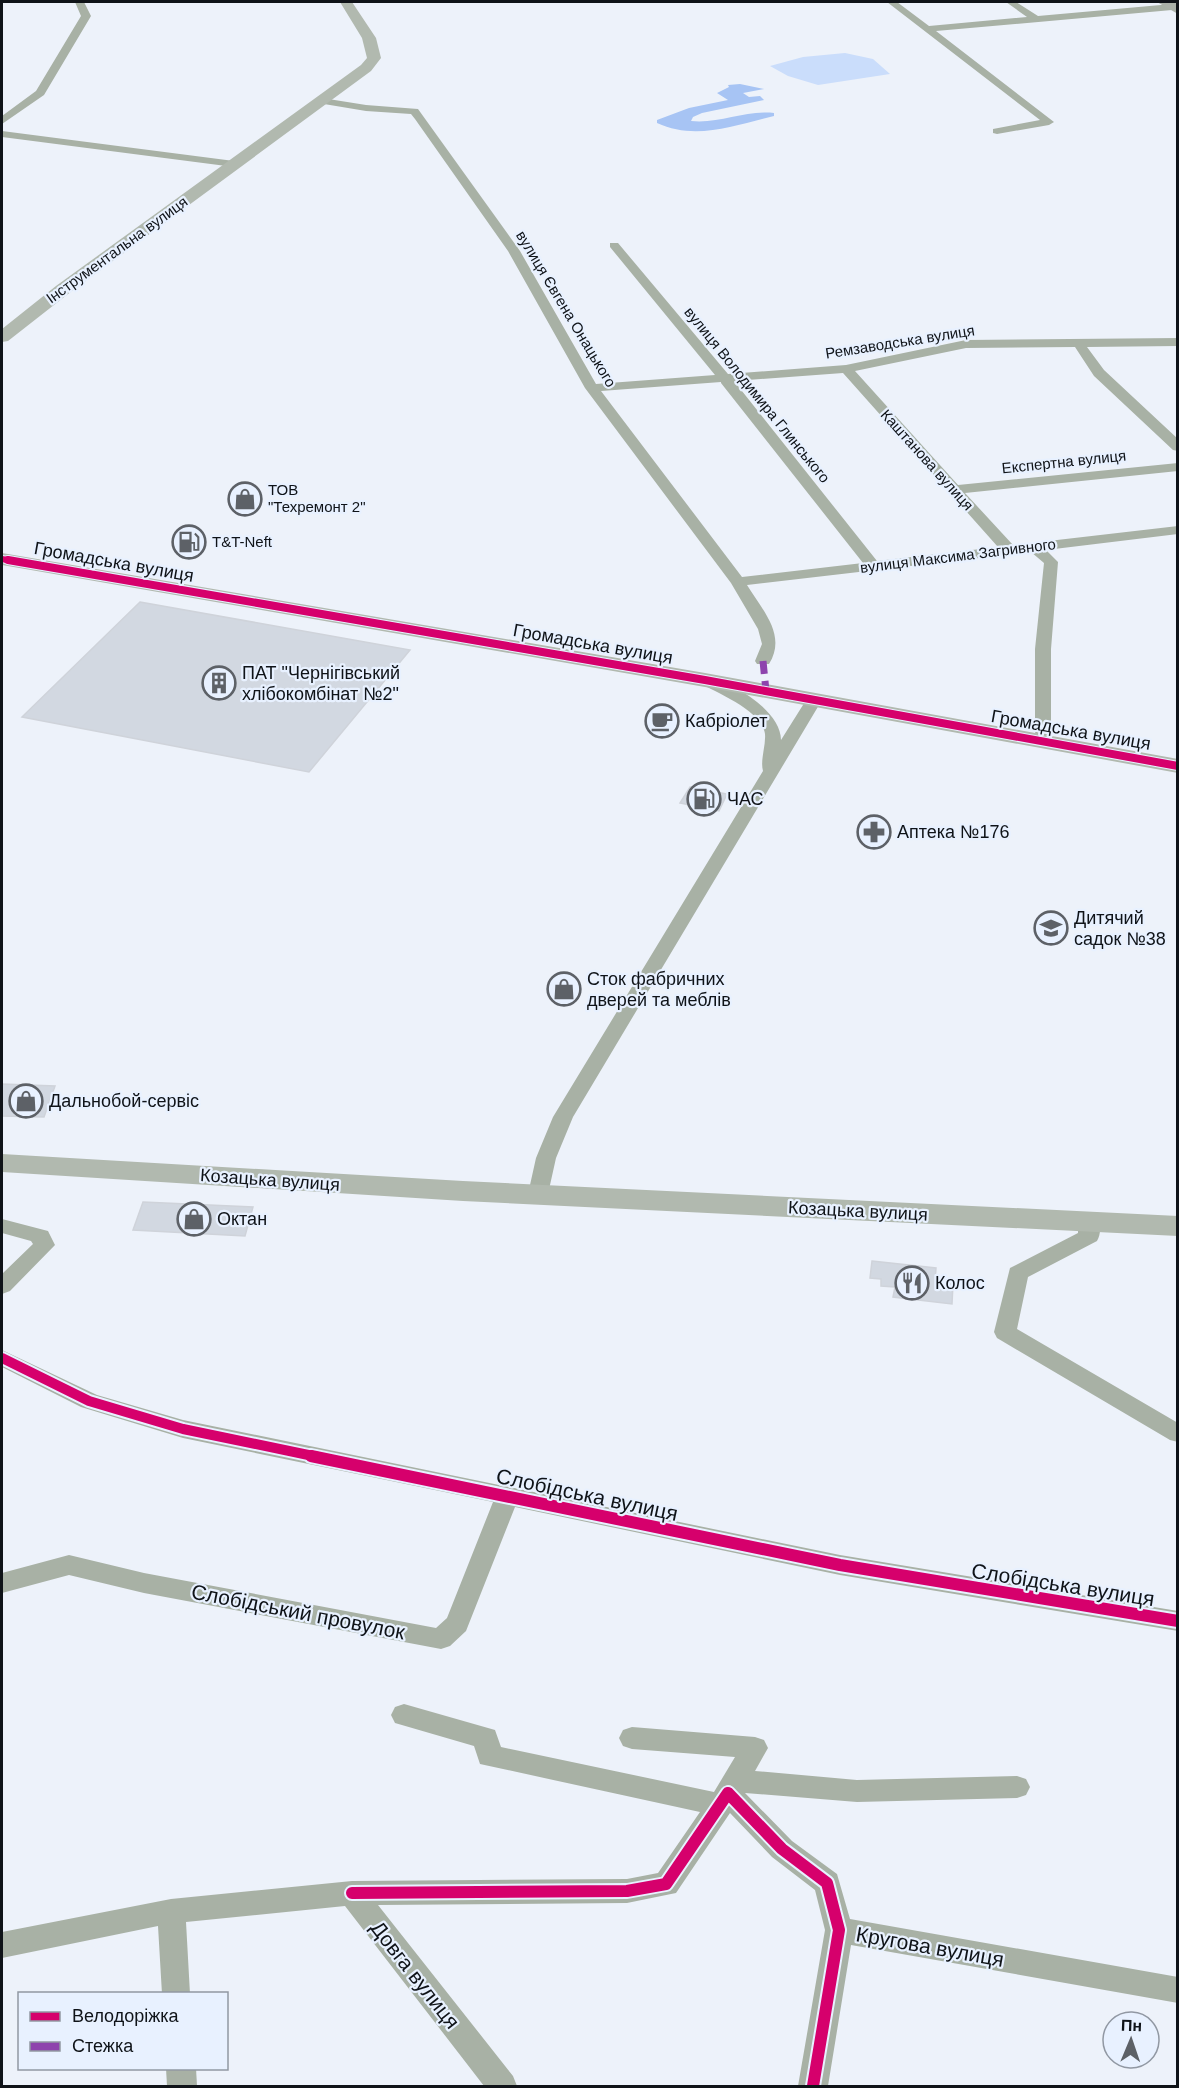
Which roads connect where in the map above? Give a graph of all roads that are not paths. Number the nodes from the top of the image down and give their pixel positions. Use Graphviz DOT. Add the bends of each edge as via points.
graph roads {
  1 [pos="80,2"];
  2 [pos="346,2"];
  3 [pos="892,2"];
  4 [pos="1011,2"];
  5 [pos="1171,6"];
  6 [pos="1035,18"];
  7 [pos="926,28"];
  8 [pos="322,101"];
  9 [pos="2,121"];
  10 [pos="997,131"];
  11 [pos="3,134"];
  12 [pos="234,164"];
  13 [pos="614,245"];
  14 [pos="2,337"];
  15 [pos="1178,342"];
  16 [pos="1080,345"];
  17 [pos="846,369"];
  18 [pos="726,380"];
  19 [pos="592,388"];
  20 [pos="1178,447"];
  21 [pos="1178,467"];
  22 [pos="955,490"];
  23 [pos="1178,530"];
  24 [pos="1034,547"];
  25 [pos="1009,550"];
  26 [pos="2,559"];
  27 [pos="873,566"];
  28 [pos="738,582"];
  29 [pos="763,661"];
  30 [pos="705,680"];
  31 [pos="814,700"];
  32 [pos="1042,741"];
  33 [pos="1178,766"];
  34 [pos="769,775"];
  35 [pos="2,1163"];
  36 [pos="538,1194"];
  37 [pos="1089,1223"];
  38 [pos="2,1226"];
  39 [pos="1178,1226"];
  40 [pos="2,1287"];
  41 [pos="2,1358"];
  42 [pos="1178,1434"];
  43 [pos="507,1497"];
  44 [pos="2,1583"];
  45 [pos="1178,1621"];
  46 [pos="404,1715"];
  47 [pos="632,1738"];
  48 [pos="1017,1787"];
  49 [pos="727,1793"];
  50 [pos="352,1893"];
  51 [pos="171,1911"];
  52 [pos="839,1930"];
  53 [pos="2,1945"];
  54 [pos="1178,1990"];
  55 [pos="176,1992"];
  56 [pos="181,2070"];
  57 [pos="182,2086"];
  58 [pos="502,2086"];
  59 [pos="813,2086"];
  1 -- 9 [label="street" via="86,16 40,93"];
  2 -- 8 [label="street, Інструментальна вулиця" via="369,38 374,58"];
  3 -- 7 [label="street"];
  4 -- 6 [label="street"];
  5 -- 6 [label="street"];
  6 -- 7 [label="street"];
  7 -- 10 [label="street" via="1049,122"];
  8 -- 12 [label="street, Інструментальна вулиця"];
  8 -- 19 [label="street, вулиця Євгена Онацького" via="414,111 514,251"];
  11 -- 12 [label="street"];
  12 -- 14 [label="street, Інструментальна вулиця"];
  13 -- 18 [label="street, вулиця Володимира Глинського"];
  15 -- 16 [label="street, Ремзаводська вулиця"];
  16 -- 17 [label="street, Ремзаводська вулиця" via="966,344"];
  16 -- 20 [label="street" via="1099,373"];
  17 -- 18 [label="street, Ремзаводська вулиця"];
  17 -- 22 [label="street, Каштанова вулиця"];
  18 -- 19 [label="street, Ремзаводська вулиця"];
  18 -- 27 [label="street, вулиця Володимира Глинського"];
  19 -- 28 [label="street, вулиця Євгена Онацького"];
  21 -- 22 [label="street, Експертна вулиця"];
  22 -- 25 [label="street, Каштанова вулиця"];
  23 -- 24 [label="street, вулиця Максима Загривного"];
  24 -- 25 [label="street, вулиця Максима Загривного"];
  24 -- 32 [label="street" via="1052,562 1043,649"];
  25 -- 27 [label="street, вулиця Максима Загривного"];
  26 -- 30 [label="street, Громадська вулиця"];
  27 -- 28 [label="street, вулиця Максима Загривного"];
  28 -- 29 [label="street, вулиця Євгена Онацького" via="766,629 770,644"];
  30 -- 31 [label="street, Громадська вулиця"];
  30 -- 34 [label="street" via="749,705 771,727"];
  31 -- 32 [label="street, Громадська вулиця"];
  31 -- 34 [label="street"];
  32 -- 33 [label="street, Громадська вулиця"];
  34 -- 36 [label="street" via="563,1117 546,1158"];
  35 -- 36 [label="street, Козацька вулиця"];
  36 -- 37 [label="street, Козацька вулиця"];
  37 -- 39 [label="street, Козацька вулиця"];
  37 -- 42 [label="street" via="1089,1236 1018,1273 1005,1332"];
  38 -- 40 [label="street" via="40,1236 44,1245"];
  41 -- 43 [label="street, Слобідська вулиця" via="89,1401 183,1429"];
  43 -- 44 [label="street, Слобідський провулок" via="457,1624 441,1639 144,1583 69,1565"];
  43 -- 45 [label="street, Слобідська вулиця" via="862,1569"];
  46 -- 49 [label="street" via="486,1738 489,1756"];
  47 -- 49 [label="street" via="755,1748"];
  48 -- 49 [label="street"];
  49 -- 50 [label="street" via="666,1884 627,1891"];
  49 -- 52 [label="street" via="782,1849 827,1883"];
  50 -- 51 [label="street"];
  50 -- 58 [label="street, Довга вулиця"];
  51 -- 53 [label="street"];
  51 -- 55 [label="street"];
  52 -- 54 [label="street, Кругова вулиця"];
  52 -- 59 [label="street, Кругова вулиця"];
  56 -- 57 [label="street"];
}
